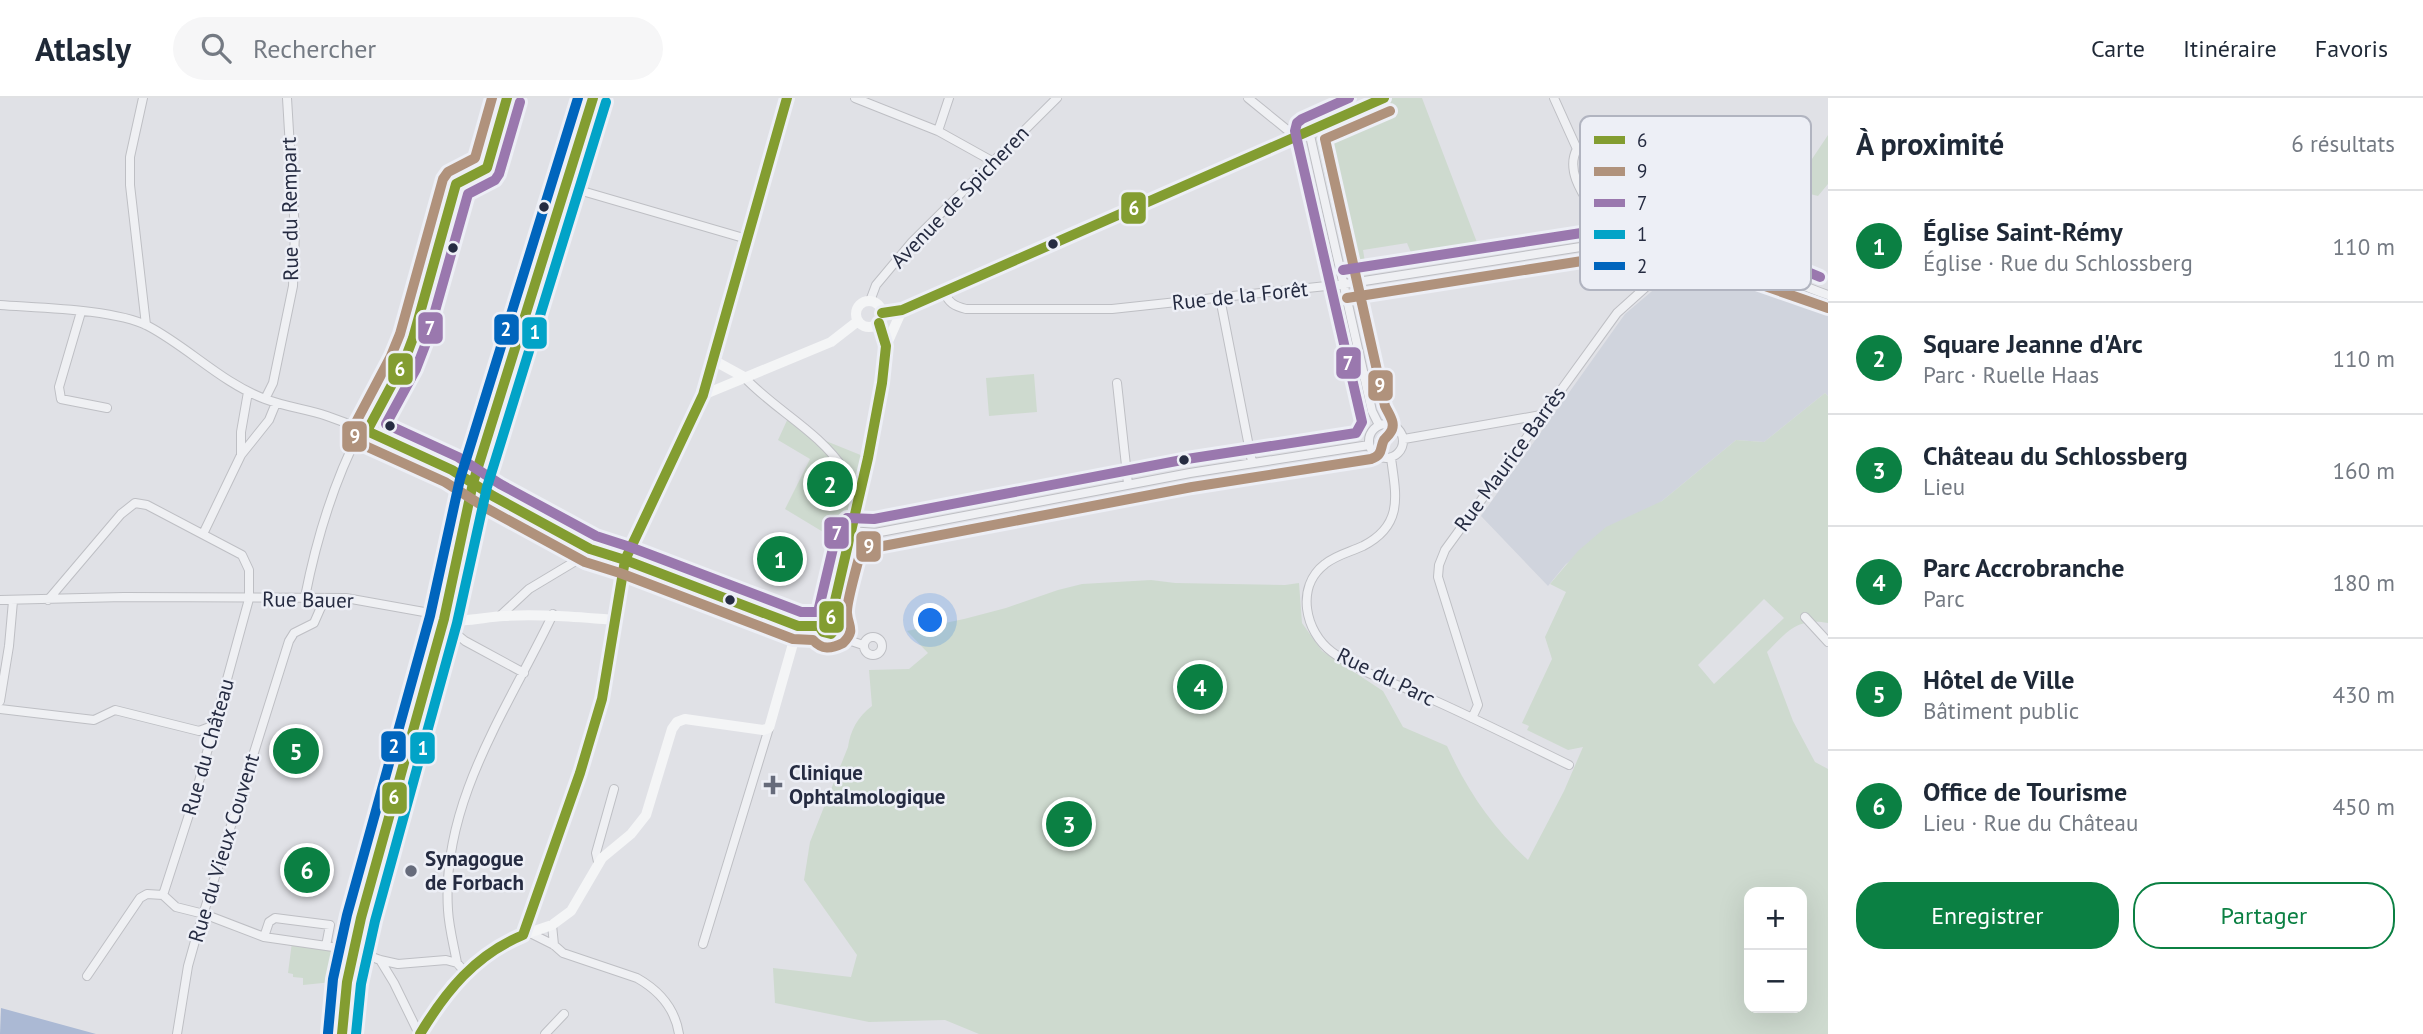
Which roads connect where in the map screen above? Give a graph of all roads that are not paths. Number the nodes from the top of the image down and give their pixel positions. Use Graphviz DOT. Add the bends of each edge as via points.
graph roads {
  1 [pos="143,98"];
  2 [pos="287,98"];
  3 [pos="593,98"];
  4 [pos="787,98"];
  5 [pos="855,98"];
  6 [pos="949,98"];
  7 [pos="1057,98"];
  8 [pos="1248,98"];
  9 [pos="1384,98"];
  10 [pos="1554,98"];
  11 [pos="938,131"];
  12 [pos="1309,131"];
  13 [pos="1296,136"];
  14 [pos="992,161"];
  15 [pos="565,186"];
  16 [pos="1580,186"];
  17 [pos="747,239"];
  18 [pos="1580,246"];
  19 [pos="1345,284"];
  20 [pos="1643,290"];
  21 [pos="944,292"];
  22 [pos="1220,298"];
  23 [pos="870,301"];
  24 [pos="0,305"];
  25 [pos="902,310"];
  26 [pos="81,312"];
  27 [pos="880,318"];
  28 [pos="858,321"];
  29 [pos="146,325"];
  30 [pos="886,346"];
  31 [pos="713,360"];
  32 [pos="744,377"];
  33 [pos="394,379"];
  34 [pos="1116,383"];
  35 [pos="248,392"];
  36 [pos="703,396"];
  37 [pos="265,399"];
  38 [pos="276,403"];
  39 [pos="107,408"];
  40 [pos="1541,415"];
  41 [pos="1379,425"];
  42 [pos="364,430"];
  43 [pos="1404,439"];
  44 [pos="1369,445"];
  45 [pos="241,455"];
  46 [pos="1391,458"];
  47 [pos="1252,462"];
  48 [pos="845,471"];
  49 [pos="473,483"];
  50 [pos="1128,484"];
  51 [pos="851,531"];
  52 [pos="203,534"];
  53 [pos="590,549"];
  54 [pos="625,560"];
  55 [pos="305,597"];
  56 [pos="325,598"];
  57 [pos="249,599"];
  58 [pos="0,600"];
  59 [pos="48,600"];
  60 [pos="13,601"];
  61 [pos="553,614"];
  62 [pos="500,616"];
  63 [pos="1805,617"];
  64 [pos="831,618"];
  65 [pos="444,619"];
  66 [pos="798,626"];
  67 [pos="819,626"];
  68 [pos="835,632"];
  69 [pos="1828,642"];
  70 [pos="863,645"];
  71 [pos="524,673"];
  72 [pos="0,701"];
  73 [pos="0,709"];
  74 [pos="1472,718"];
  75 [pos="215,725"];
  76 [pos="769,728"];
  77 [pos="1569,765"];
  78 [pos="614,789"];
  79 [pos="598,862"];
  80 [pos="163,895"];
  81 [pos="204,914"];
  82 [pos="552,925"];
  83 [pos="526,934"];
  84 [pos="264,937"];
  85 [pos="703,944"];
  86 [pos="554,945"];
  87 [pos="326,946"];
  88 [pos="354,950"];
  89 [pos="380,960"];
  90 [pos="461,968"];
  91 [pos="87,976"];
  92 [pos="564,1013"];
  93 [pos="177,1034"];
  94 [pos="342,1034"];
  95 [pos="419,1034"];
  96 [pos="545,1034"];
  97 [pos="679,1034"];
  1 -- 29 [label="street" via="130,157 130,185"];
  2 -- 37 [label="street, Rue du Rempart" via="295,232 293,286 273,383"];
  3 -- 15 [label="main road"];
  4 -- 17 [label="main road"];
  5 -- 11 [label="street"];
  6 -- 11 [label="street"];
  7 -- 14 [label="street, Avenue de Spicheren"];
  8 -- 13 [label="street"];
  9 -- 12 [label="main road"];
  10 -- 16 [label="street" via="1577,149 1572,166"];
  11 -- 14 [label="street"];
  12 -- 13 [label="main road"];
  12 -- 19 [label="street"];
  13 -- 21 [label="main road"];
  14 -- 23 [label="street, Avenue de Spicheren" via="887,271"];
  15 -- 17 [label="street"];
  15 -- 49 [label="main road"];
  17 -- 31 [label="main road"];
  18 -- 19 [label="street, Rue de la Forêt"];
  19 -- 22 [label="street, Rue de la Forêt"];
  19 -- 41 [label="street" via="1372,411"];
  20 -- 40 [label="street, Rue Maurice Barrès" via="1617,313"];
  21 -- 22 [label="street, Rue de la Forêt" via="948,301 966,309 1112,309"];
  21 -- 25 [label="main road"];
  22 -- 47 [label="street"];
  23 -- 27 [label="main road" via="878,305"];
  23 -- 28 [label="main road" via="857,309"];
  24 -- 26 [label="street"];
  25 -- 27 [label="main road"];
  25 -- 30 [label="main road"];
  26 -- 29 [label="street"];
  26 -- 39 [label="street" via="59,387 61,399"];
  27 -- 28 [label="main road" via="868,327"];
  27 -- 30 [label="street"];
  28 -- 32 [label="main road" via="831,342"];
  29 -- 35 [label="street"];
  30 -- 51 [label="street"];
  31 -- 32 [label="main road"];
  31 -- 36 [label="main road"];
  32 -- 36 [label="main road"];
  32 -- 48 [label="street" via="833,452"];
  33 -- 42 [label="street"];
  34 -- 50 [label="street"];
  35 -- 37 [label="street"];
  35 -- 45 [label="street"];
  36 -- 54 [label="main road"];
  37 -- 38 [label="street"];
  38 -- 42 [label="street"];
  38 -- 45 [label="street" via="269,420"];
  40 -- 43 [label="street"];
  40 -- 74 [label="street, Rue Maurice Barrès" via="1439,565 1438,578 1478,705"];
  41 -- 43 [label="street" via="1392,424"];
  41 -- 44 [label="street" via="1370,433"];
  42 -- 49 [label="street"];
  42 -- 55 [label="street" via="344,468"];
  43 -- 46 [label="street" via="1401,451"];
  44 -- 46 [label="street" via="1377,456"];
  44 -- 47 [label="street"];
  45 -- 52 [label="street"];
  46 -- 74 [label="street, Rue du Parc" via="1396,499 1392,518 1370,541 1323,565 1307,596 1311,627 1332,652 1359,668"];
  47 -- 50 [label="street"];
  49 -- 53 [label="main road"];
  49 -- 65 [label="main road"];
  50 -- 51 [label="street" via="875,533"];
  51 -- 64 [label="street"];
  52 -- 57 [label="street, Rue du Château" via="245,558"];
  52 -- 59 [label="street" via="135,503"];
  53 -- 54 [label="main road"];
  53 -- 62 [label="street" via="529,589"];
  54 -- 61 [label="main road, Rue Bauer" via="614,620"];
  54 -- 66 [label="main road"];
  55 -- 56 [label="street, Rue Bauer"];
  55 -- 57 [label="street, Rue Bauer"];
  56 -- 65 [label="street, Rue Bauer" via="346,598"];
  56 -- 81 [label="street, Rue du Vieux Couvent" via="314,623 294,633 289,641"];
  57 -- 59 [label="street, Rue Bauer"];
  57 -- 75 [label="street, Rue du Château"];
  58 -- 60 [label="street, Rue Bauer"];
  59 -- 60 [label="street, Rue Bauer"];
  60 -- 72 [label="street"];
  61 -- 62 [label="main road, Rue Bauer"];
  61 -- 71 [label="street"];
  62 -- 65 [label="main road, Rue Bauer"];
  63 -- 69 [label="street"];
  64 -- 67 [label="street"];
  64 -- 68 [label="street" via="837,624"];
  65 -- 71 [label="street" via="465,641"];
  65 -- 88 [label="main road"];
  66 -- 67 [label="street"];
  66 -- 76 [label="main road"];
  67 -- 68 [label="street" via="826,634"];
  68 -- 70 [label="street"];
  71 -- 90 [label="street" via="468,784 456,824 447,908"];
  73 -- 75 [label="street" via="94,720 115,710 199,731"];
  74 -- 77 [label="street, Rue du Parc"];
  75 -- 80 [label="street, Rue du Château"];
  76 -- 79 [label="main road" via="685,719 677,722 646,815"];
  76 -- 85 [label="street"];
  78 -- 79 [label="street" via="596,853"];
  79 -- 82 [label="main road" via="571,911"];
  80 -- 81 [label="street" via="176,907"];
  80 -- 91 [label="street" via="140,898"];
  81 -- 84 [label="street"];
  81 -- 93 [label="street, Rue du Vieux Couvent" via="188,966"];
  82 -- 83 [label="main road"];
  82 -- 86 [label="street"];
  83 -- 86 [label="street"];
  83 -- 90 [label="main road"];
  84 -- 87 [label="street"];
  84 -- 87 [label="street" via="275,918 330,925"];
  86 -- 97 [label="street" via="563,953 648,984 670,1007"];
  87 -- 88 [label="street"];
  88 -- 89 [label="street"];
  88 -- 94 [label="main road"];
  89 -- 90 [label="street" via="398,964 446,960"];
  89 -- 95 [label="street"];
  90 -- 95 [label="main road"];
  92 -- 96 [label="street"];
}
